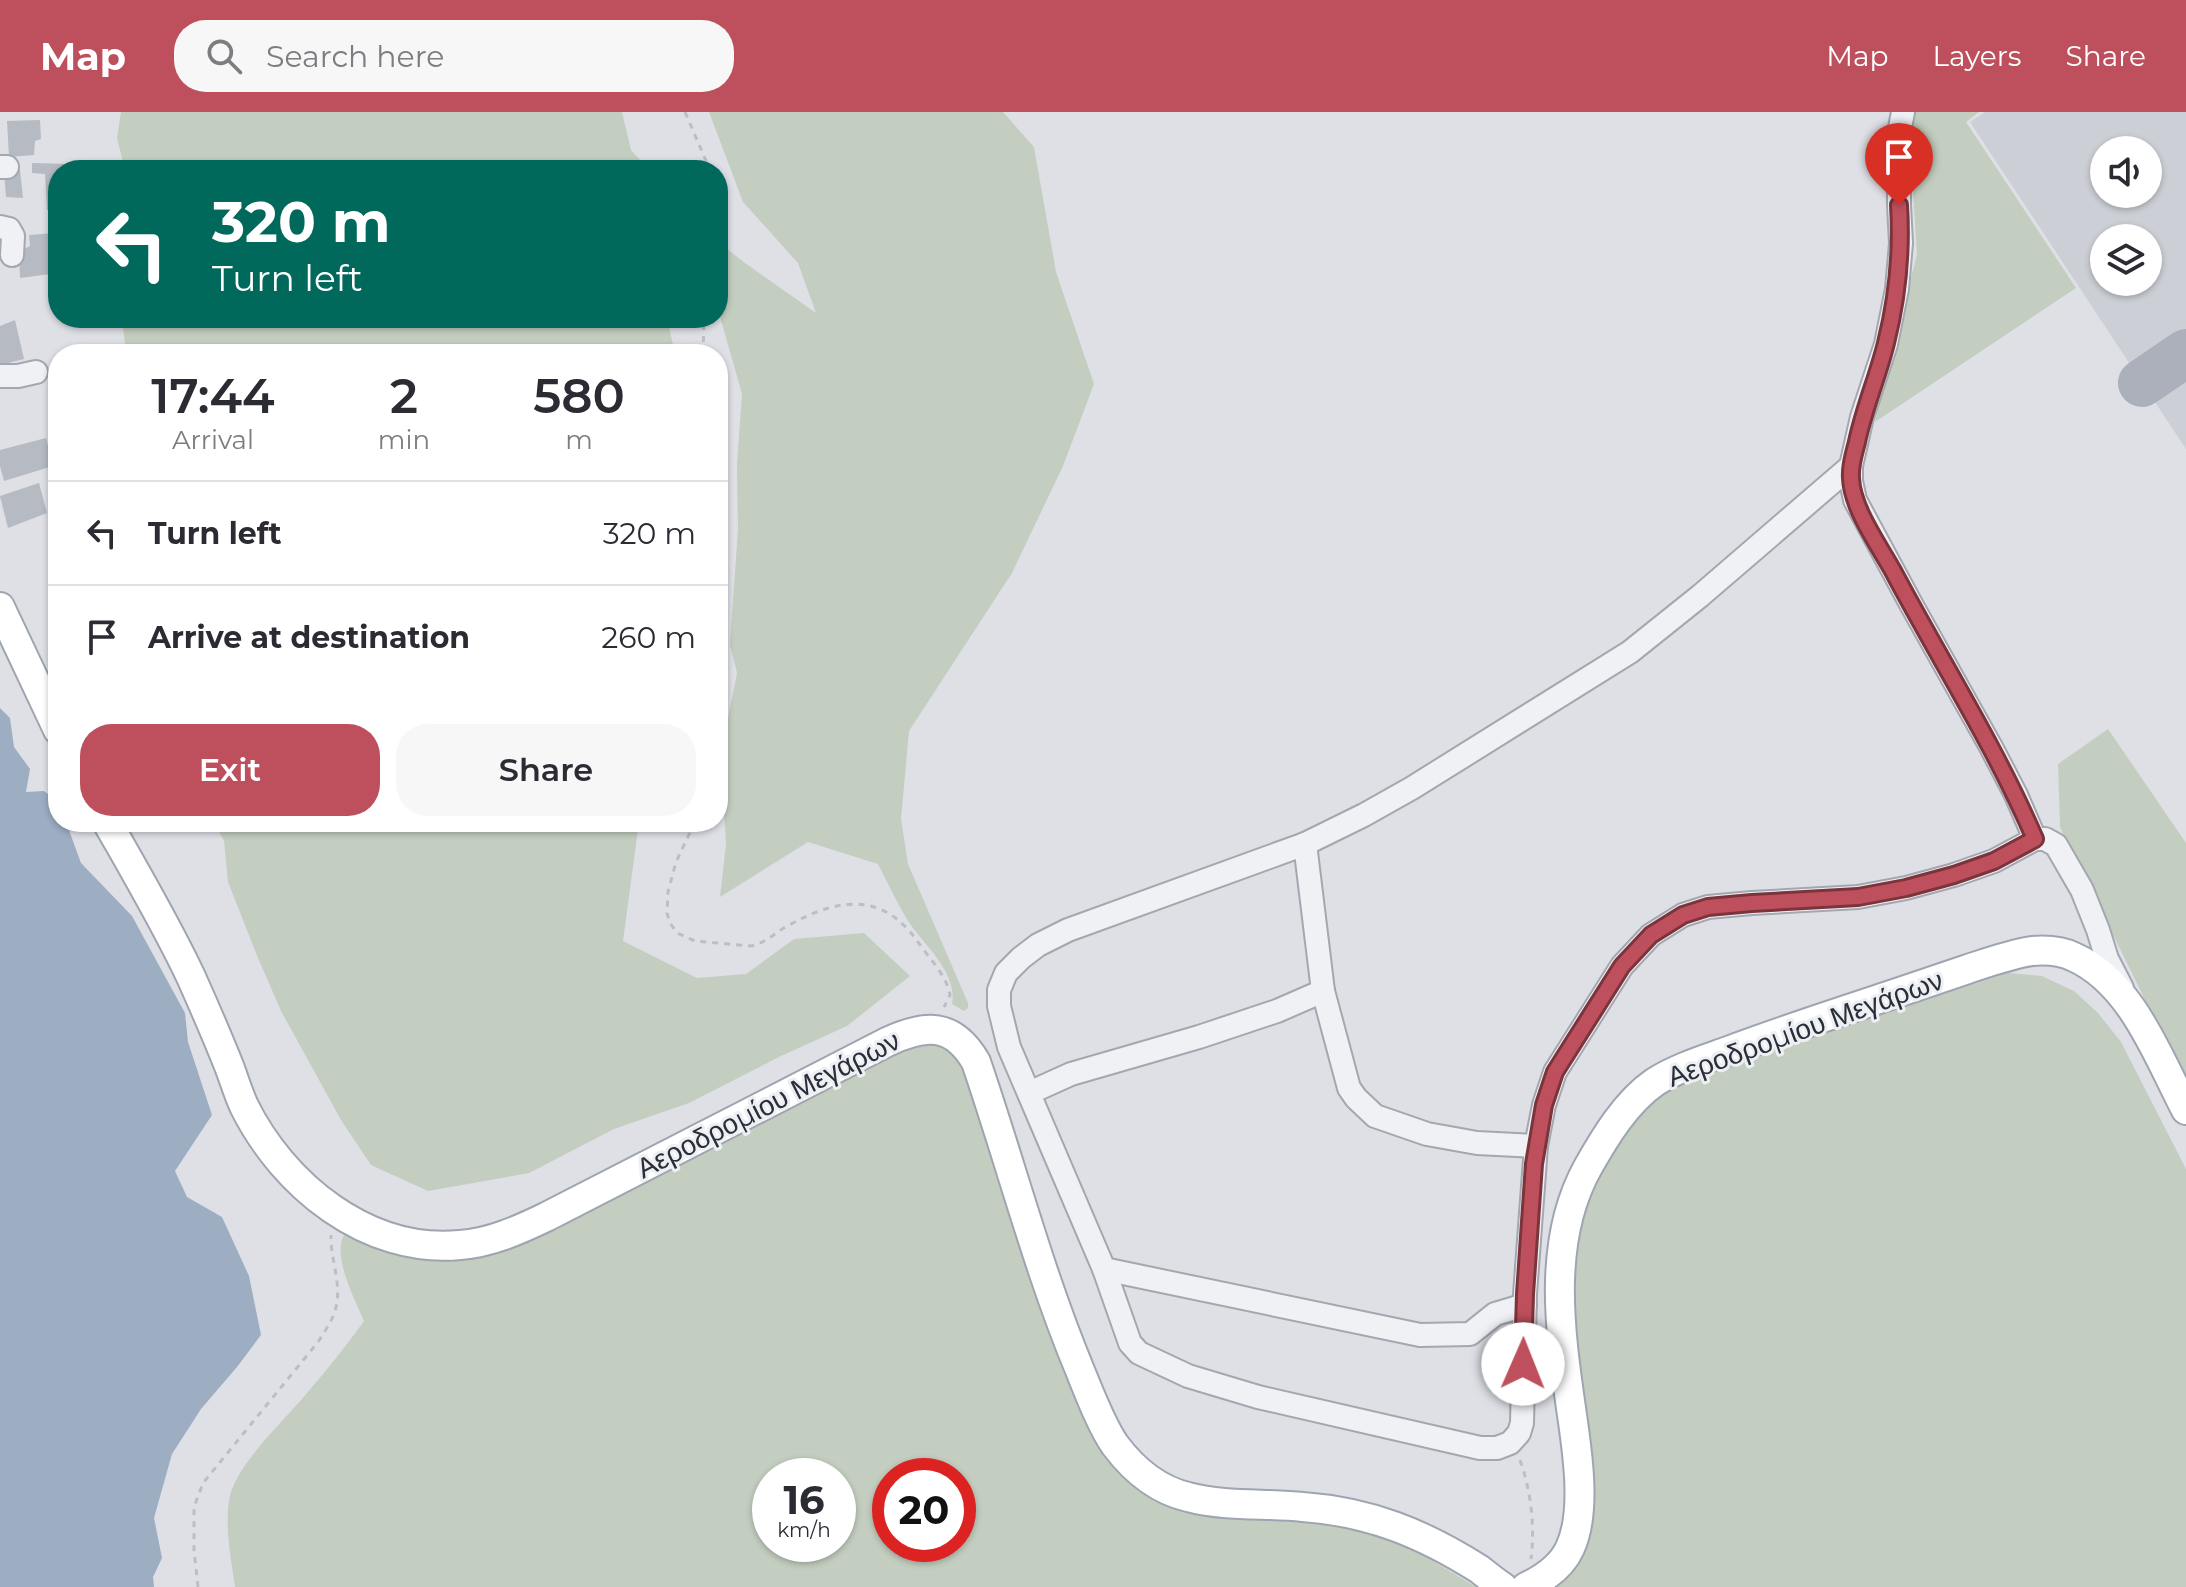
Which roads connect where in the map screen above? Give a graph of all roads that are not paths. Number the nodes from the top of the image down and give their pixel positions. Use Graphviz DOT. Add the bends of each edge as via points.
graph roads {
  1 [pos="1903,112"];
  2 [pos="0,227"];
  3 [pos="12,255"];
  4 [pos="36,372"];
  5 [pos="0,376"];
  6 [pos="1851,466"];
  7 [pos="0,607"];
  8 [pos="48,709"];
  9 [pos="113,832"];
  10 [pos="2035,839"];
  11 [pos="1305,844"];
  12 [pos="1323,991"];
  13 [pos="2129,1004"];
  14 [pos="1029,1093"];
  15 [pos="2186,1110"];
  16 [pos="1536,1146"];
  17 [pos="1104,1269"];
  18 [pos="1525,1305"];
  19 [pos="1503,1587"];
  20 [pos="1527,1587"];
  1 -- 6 [label="street" via="1897,289"];
  2 -- 3 [label="street" via="13,236"];
  4 -- 5 [label="street"];
  6 -- 10 [label="street" via="1855,500 1991,747"];
  6 -- 11 [label="street" via="1630,652 1412,788"];
  7 -- 8 [label="main road"];
  9 -- 19 [label="main road, Αεροδρομίου Μεγάρων" via="176,945 243,1105 276,1158 295,1179 364,1228 439,1246 487,1240 546,1217 904,1034 944,1031 961,1041 976,1062 1061,1325 1114,1443 1133,1465 1152,1481 1187,1497 1304,1507 1396,1525"];
  10 -- 13 [label="street" via="2056,845 2082,890"];
  10 -- 16 [label="street" via="1994,861 1906,888 1858,897 1708,907 1683,915 1651,935 1622,966 1555,1072"];
  11 -- 12 [label="street"];
  11 -- 14 [label="street" via="1068,930 1021,958 1006,973 999,1006"];
  12 -- 14 [label="street" via="1199,1037 1071,1074"];
  12 -- 16 [label="street" via="1349,1088 1375,1116 1427,1134"];
  13 -- 15 [label="main road, Αεροδρομίου Μεγάρων"];
  13 -- 20 [label="main road, Αεροδρομίου Μεγάρων" via="2108,980 2075,957 2031,951 1736,1048 1671,1074 1634,1100 1579,1185 1564,1228 1561,1306 1579,1472 1576,1523 1563,1559"];
  14 -- 17 [label="street"];
  16 -- 18 [label="street"];
  17 -- 18 [label="street" via="1420,1335 1470,1334 1495,1314"];
  17 -- 18 [label="street" via="1130,1343 1139,1353 1188,1376 1258,1397 1480,1448 1510,1443 1519,1433"];
}
